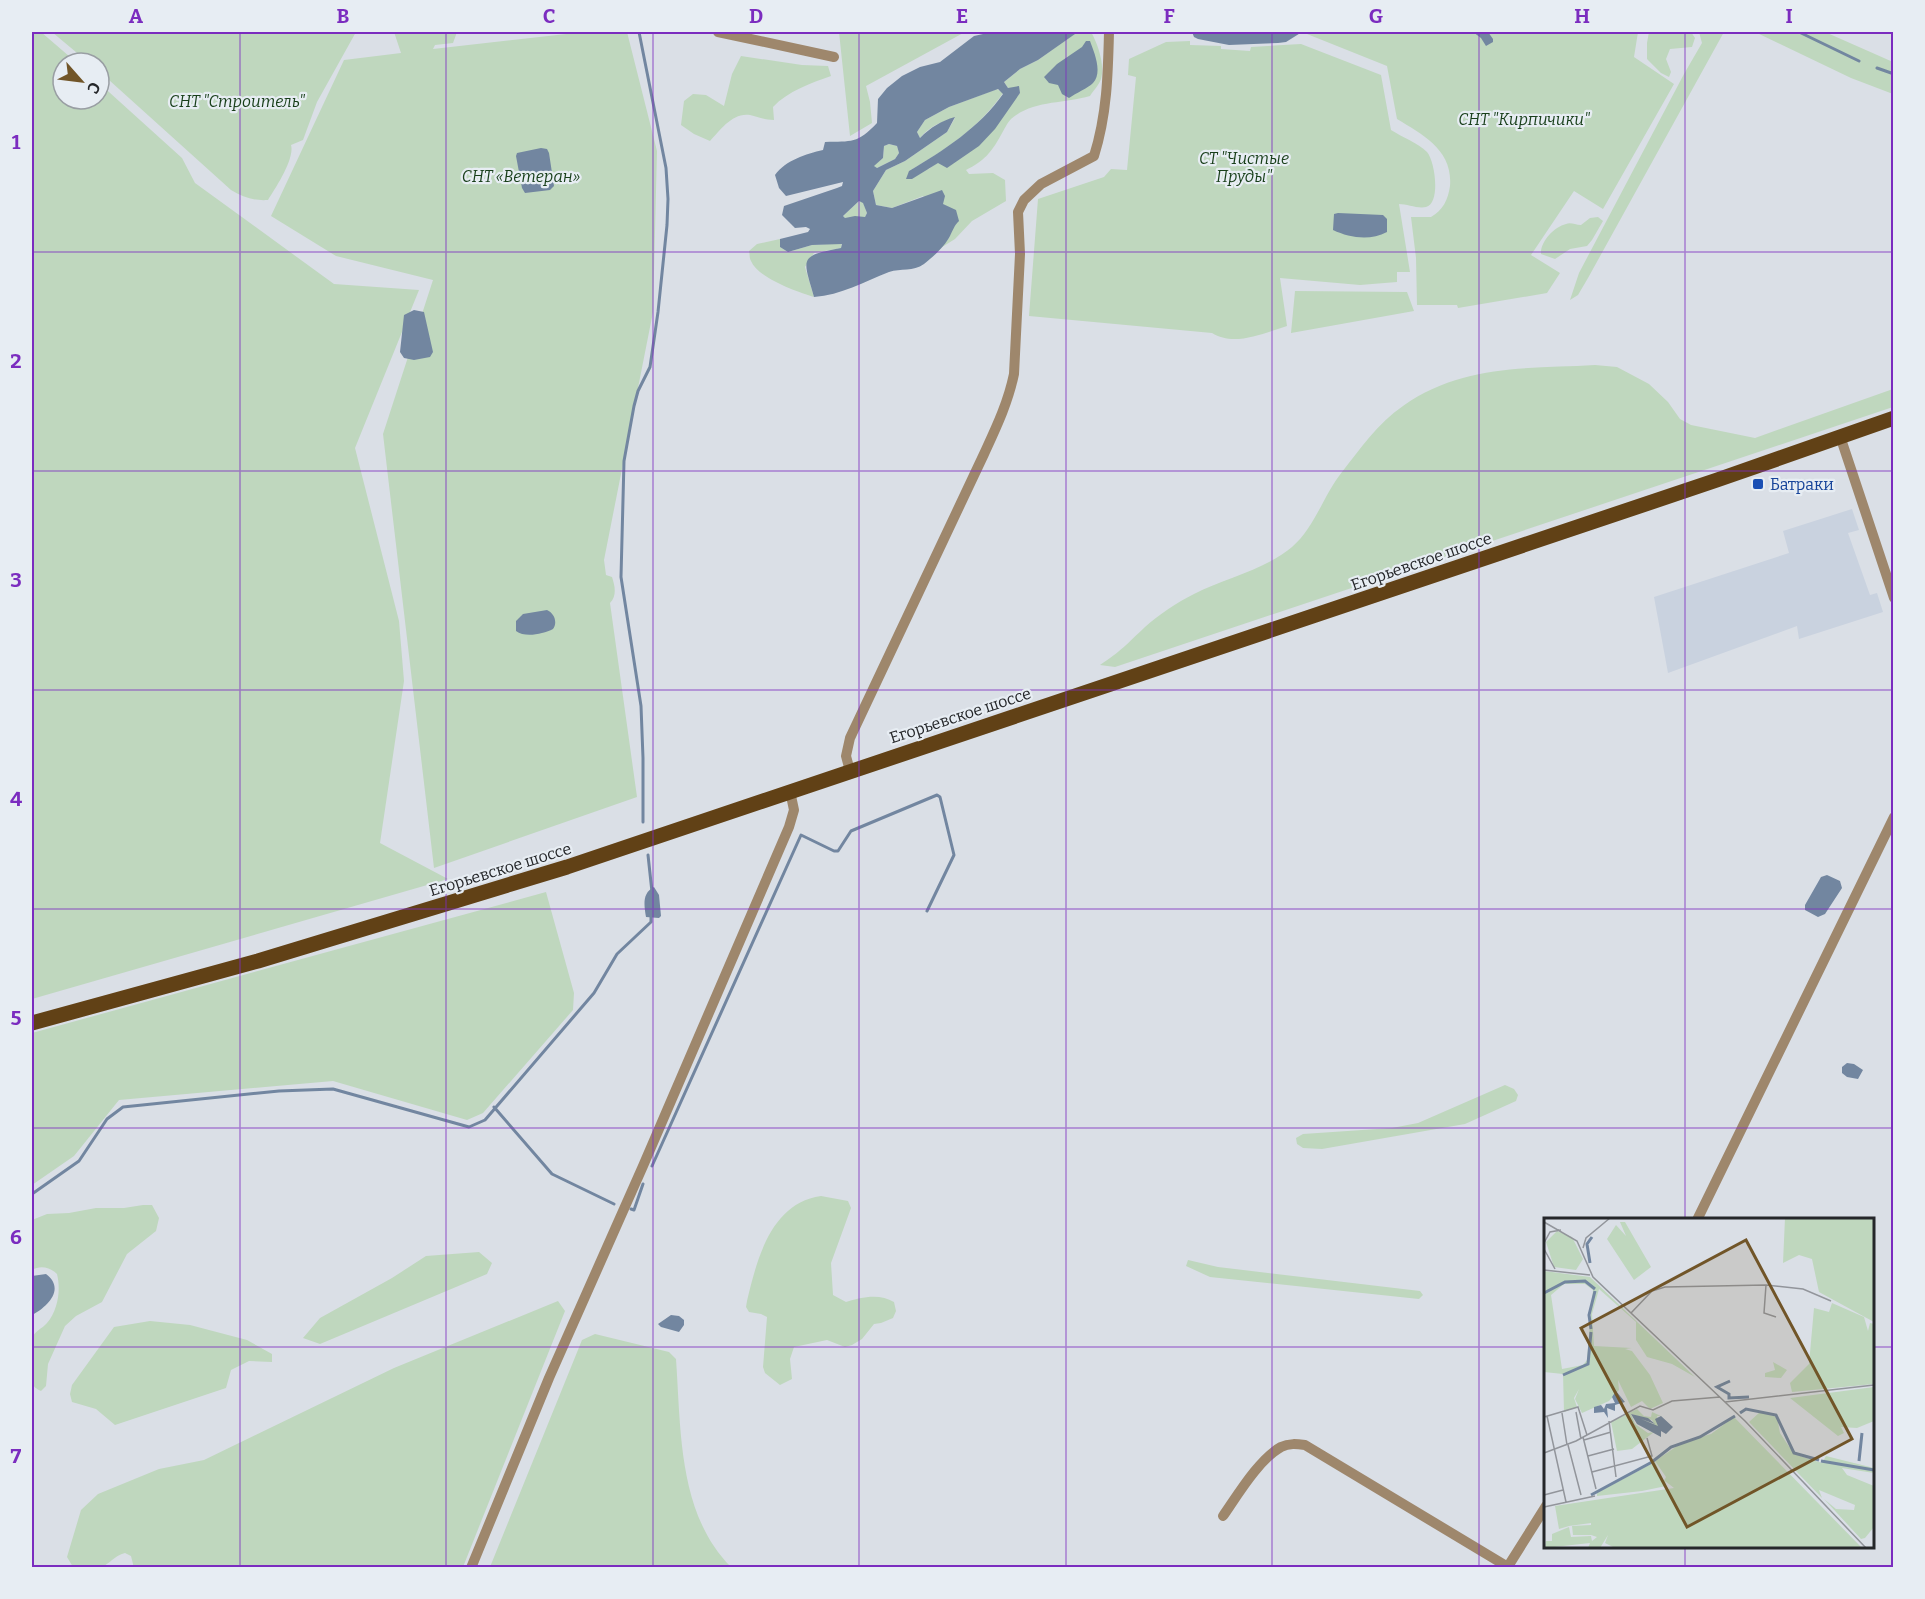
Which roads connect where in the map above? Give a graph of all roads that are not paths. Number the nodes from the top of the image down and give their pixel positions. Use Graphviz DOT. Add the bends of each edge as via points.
graph roads {
  1 [pos="718,32"];
  2 [pos="1109,32"];
  3 [pos="834,57"];
  4 [pos="1893,418"];
  5 [pos="1840,436"];
  6 [pos="1893,598"];
  7 [pos="850,771"];
  8 [pos="790,791"];
  9 [pos="1893,817"];
  10 [pos="32,1023"];
  11 [pos="1698,1218"];
  12 [pos="1544,1508"];
  13 [pos="1223,1516"];
  14 [pos="1508,1567"];
  15 [pos="471,1568"];
  1 -- 3 [label="street"];
  2 -- 7 [label="street" via="1106,100 1094,156 1041,184 1018,212 1020,254 1011,391 850,738 846,756"];
  4 -- 5 [label="main road, Егорьевское шоссе"];
  5 -- 6 [label="street"];
  5 -- 7 [label="main road, Егорьевское шоссе"];
  7 -- 8 [label="main road, Егорьевское шоссе"];
  8 -- 10 [label="main road, Егорьевское шоссе" via="567,867 258,961"];
  8 -- 15 [label="street" via="794,810 789,827 549,1378"];
  9 -- 11 [label="street"];
  12 -- 14 [label="street"];
  13 -- 14 [label="street" via="1267,1459 1281,1447 1305,1444"];
}
